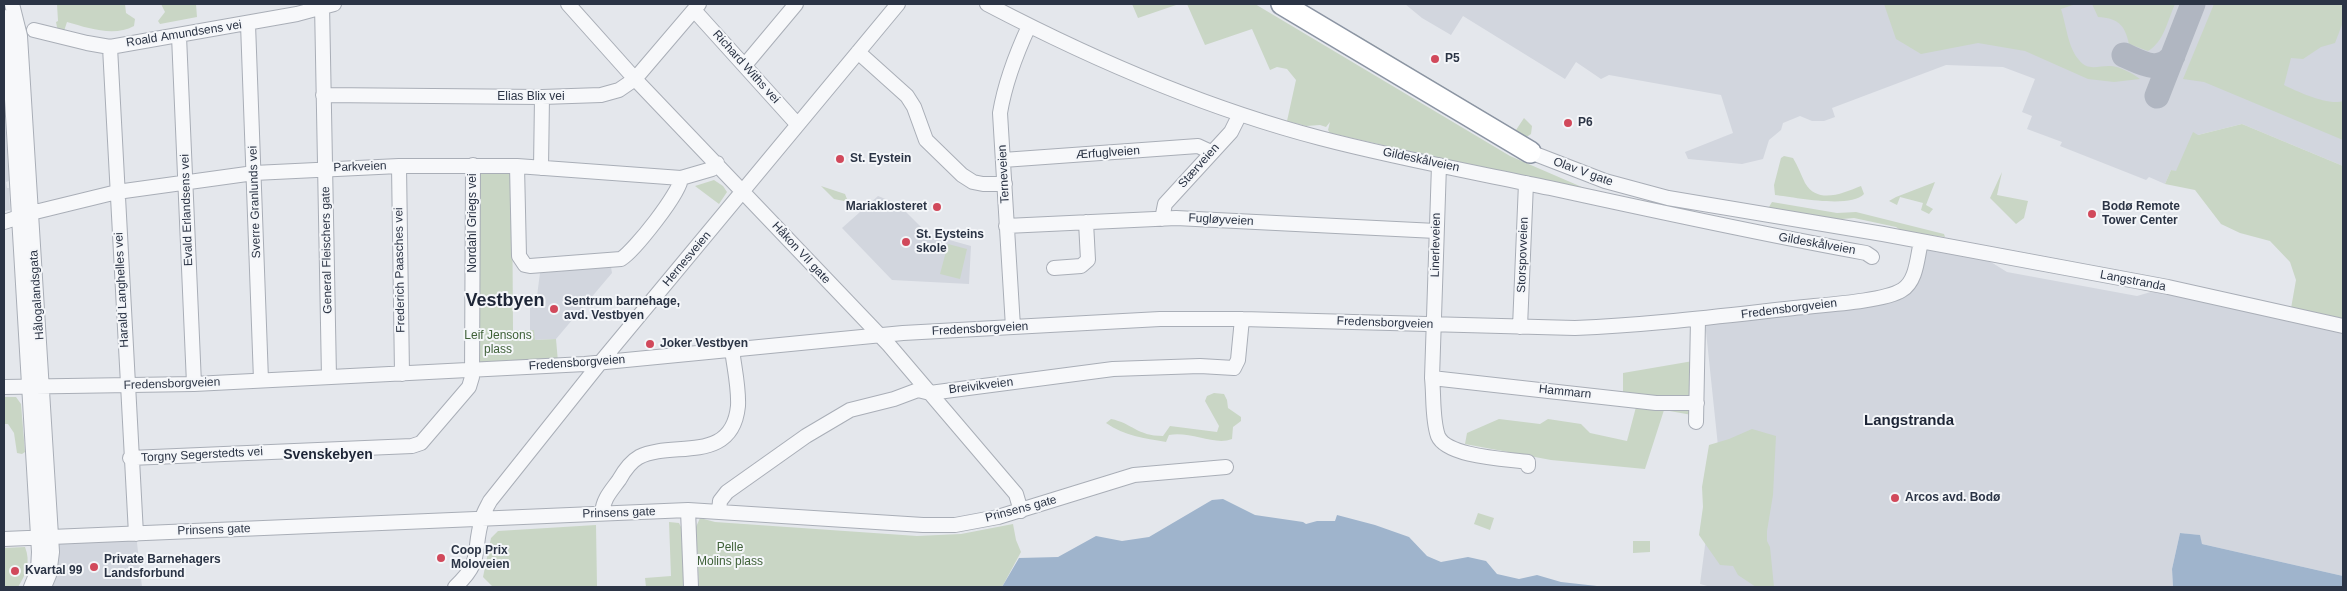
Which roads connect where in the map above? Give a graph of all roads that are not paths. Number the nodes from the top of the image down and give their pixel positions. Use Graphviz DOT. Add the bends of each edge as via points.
graph roads {
  1 [pos="12,4"];
  2 [pos="568,4"];
  3 [pos="796,4"];
  4 [pos="898,4"];
  5 [pos="987,4"];
  6 [pos="1282,4"];
  7 [pos="326,5"];
  8 [pos="696,7"];
  9 [pos="4,17"];
  10 [pos="248,24"];
  11 [pos="1029,26"];
  12 [pos="34,30"];
  13 [pos="179,36"];
  14 [pos="110,46"];
  15 [pos="858,52"];
  16 [pos="744,65"];
  17 [pos="636,79"];
  18 [pos="323,95"];
  19 [pos="542,98"];
  20 [pos="1240,114"];
  21 [pos="797,124"];
  22 [pos="1212,152"];
  23 [pos="1530,152"];
  24 [pos="1003,160"];
  25 [pos="717,163"];
  26 [pos="1440,165"];
  27 [pos="399,166"];
  28 [pos="473,166"];
  29 [pos="516,166"];
  30 [pos="541,168"];
  31 [pos="326,169"];
  32 [pos="254,173"];
  33 [pos="681,178"];
  34 [pos="186,181"];
  35 [pos="1526,183"];
  36 [pos="1005,184"];
  37 [pos="744,191"];
  38 [pos="117,192"];
  39 [pos="25,215"];
  40 [pos="1162,219"];
  41 [pos="4,222"];
  42 [pos="1086,222"];
  43 [pos="1006,226"];
  44 [pos="1436,231"];
  45 [pos="1920,242"];
  46 [pos="1872,257"];
  47 [pos="1054,268"];
  48 [pos="1242,319"];
  49 [pos="1698,320"];
  50 [pos="1434,325"];
  51 [pos="2343,326"];
  52 [pos="1013,327"];
  53 [pos="1520,327"];
  54 [pos="880,337"];
  55 [pos="732,348"];
  56 [pos="600,363"];
  57 [pos="473,370"];
  58 [pos="402,374"];
  59 [pos="329,377"];
  60 [pos="1432,378"];
  61 [pos="261,380"];
  62 [pos="194,384"];
  63 [pos="127,385"];
  64 [pos="4,387"];
  65 [pos="36,388"];
  66 [pos="930,393"];
  67 [pos="1697,403"];
  68 [pos="1696,422"];
  69 [pos="130,458"];
  70 [pos="1528,466"];
  71 [pos="1226,467"];
  72 [pos="688,510"];
  73 [pos="719,511"];
  74 [pos="1021,511"];
  75 [pos="602,513"];
  76 [pos="482,519"];
  77 [pos="136,534"];
  78 [pos="44,537"];
  79 [pos="4,538"];
  80 [pos="31,587"];
  81 [pos="44,587"];
  82 [pos="454,587"];
  83 [pos="690,587"];
  1 -- 39 [label="street, Hålogalandsgata" via="20,36"];
  2 -- 17 [label="street, Håkon VII gate"];
  3 -- 16 [label="street"];
  4 -- 15 [label="street, Hernesveien"];
  5 -- 11 [label="street, Gildeskålveien"];
  6 -- 23 [label="highway, Olav V gate"];
  7 -- 10 [label="street, Roald Amundsens vei"];
  7 -- 18 [label="street, General Fleischers gate"];
  8 -- 16 [label="street, Richard Withs vei"];
  8 -- 17 [label="street, Elias Blix vei"];
  9 -- 39 [label="street, Hålogalandsgata"];
  10 -- 13 [label="street, Roald Amundsens vei"];
  10 -- 32 [label="street, Sverre Granlunds vei"];
  11 -- 20 [label="street, Gildeskålveien" via="1166,87"];
  11 -- 24 [label="street, Terneveien" via="1003,96 1000,113"];
  12 -- 14 [label="street, Roald Amundsens vei"];
  13 -- 14 [label="street, Roald Amundsens vei"];
  13 -- 34 [label="street, Evald Erlandsens vei"];
  14 -- 38 [label="street, Harald Langhelles vei"];
  15 -- 21 [label="street, Hernesveien"];
  15 -- 36 [label="street" via="907,96 926,140 962,176 983,184"];
  16 -- 21 [label="street, Richard Withs vei"];
  17 -- 19 [label="street, Elias Blix vei" via="619,90 600,95"];
  17 -- 25 [label="street, Håkon VII gate"];
  18 -- 19 [label="street, Elias Blix vei"];
  18 -- 31 [label="street, General Fleischers gate"];
  19 -- 30 [label="street"];
  20 -- 22 [label="street, Stærveien" via="1231,132"];
  20 -- 26 [label="street, Gildeskålveien" via="1320,138"];
  21 -- 37 [label="street, Hernesveien"];
  22 -- 24 [label="street, Ærfuglveien" via="1198,146"];
  22 -- 40 [label="street, Stærveien" via="1165,204"];
  23 -- 45 [label="street, Olav V gate" via="1605,181 1668,198"];
  24 -- 36 [label="street, Terneveien"];
  25 -- 33 [label="street, Parkveien" via="712,169"];
  25 -- 37 [label="street, Håkon VII gate"];
  26 -- 35 [label="street, Gildeskålveien"];
  26 -- 44 [label="street, Linerleveien"];
  27 -- 28 [label="street, Parkveien"];
  27 -- 31 [label="street, Parkveien"];
  27 -- 58 [label="street, Frederich Paasches vei"];
  28 -- 29 [label="street, Parkveien"];
  28 -- 57 [label="street, Nordahl Griegs vei"];
  29 -- 30 [label="street, Parkveien"];
  29 -- 33 [label="street" via="519,256 525,265 530,266 621,259 632,251 678,191"];
  30 -- 33 [label="street, Parkveien"];
  31 -- 32 [label="street, Parkveien"];
  31 -- 59 [label="street, General Fleischers gate"];
  32 -- 34 [label="street, Parkveien"];
  32 -- 61 [label="street, Sverre Granlunds vei"];
  34 -- 38 [label="street, Parkveien"];
  34 -- 62 [label="street, Evald Erlandsens vei"];
  35 -- 46 [label="street, Gildeskålveien" via="1759,234 1866,253"];
  35 -- 53 [label="street, Storspovveien"];
  36 -- 43 [label="street, Terneveien"];
  37 -- 54 [label="street, Håkon VII gate"];
  37 -- 56 [label="street, Hernesveien"];
  38 -- 39 [label="street, Parkveien"];
  38 -- 63 [label="street, Harald Langhelles vei"];
  39 -- 41 [label="street, Parkveien"];
  39 -- 65 [label="street, Hålogalandsgata"];
  40 -- 42 [label="street, Fugløyveien"];
  40 -- 44 [label="street, Fugløyveien"];
  42 -- 43 [label="street, Fugløyveien"];
  42 -- 47 [label="street" via="1088,260 1081,266"];
  43 -- 52 [label="street, Terneveien"];
  44 -- 50 [label="street, Linerleveien"];
  45 -- 49 [label="street, Fredensborgveien" via="1913,277 1900,291 1823,306"];
  45 -- 51 [label="street, Langstranda" via="2168,288"];
  48 -- 50 [label="street, Fredensborgveien"];
  48 -- 52 [label="street, Fredensborgveien" via="1160,319"];
  48 -- 66 [label="street, Breivikveien" via="1238,360 1234,368 1113,369"];
  49 -- 53 [label="street, Fredensborgveien" via="1628,326"];
  49 -- 67 [label="street"];
  50 -- 53 [label="street, Fredensborgveien"];
  50 -- 60 [label="street"];
  52 -- 54 [label="street, Fredensborgveien"];
  54 -- 55 [label="street, Fredensborgveien"];
  54 -- 66 [label="street, Håkon VII gate"];
  55 -- 56 [label="street, Fredensborgveien"];
  55 -- 75 [label="street" via="738,405 727,432 709,446 663,451 637,458 604,500"];
  56 -- 57 [label="street, Fredensborgveien"];
  56 -- 76 [label="street, Hernesveien" via="490,501"];
  57 -- 58 [label="street, Fredensborgveien"];
  57 -- 69 [label="street, Torgny Segerstedts vei" via="469,387 432,433 417,445"];
  58 -- 59 [label="street, Fredensborgveien"];
  59 -- 61 [label="street, Fredensborgveien"];
  60 -- 67 [label="street, Hammarn" via="1656,403"];
  60 -- 70 [label="street" via="1437,432 1445,444 1456,451 1528,462"];
  61 -- 62 [label="street, Fredensborgveien"];
  62 -- 63 [label="street, Fredensborgveien"];
  63 -- 65 [label="street, Fredensborgveien"];
  63 -- 69 [label="street, Harald Langhelles vei"];
  64 -- 65 [label="street, Fredensborgveien"];
  65 -- 78 [label="street, Hålogalandsgata"];
  66 -- 73 [label="street, Breivikveien" via="918,390 850,410 832,419 726,492 720,501"];
  66 -- 74 [label="street, Håkon VII gate" via="1016,494"];
  67 -- 68 [label="street"];
  69 -- 77 [label="street, Harald Langhelles vei"];
  71 -- 74 [label="street, Prinsens gate" via="1134,475"];
  72 -- 73 [label="street, Prinsens gate"];
  72 -- 75 [label="street, Prinsens gate"];
  72 -- 83 [label="street"];
  73 -- 74 [label="street, Prinsens gate" via="923,525 955,524"];
  75 -- 76 [label="street, Prinsens gate"];
  76 -- 77 [label="street, Prinsens gate"];
  76 -- 82 [label="street, Hernesveien" via="475,562"];
  77 -- 78 [label="street, Prinsens gate"];
  78 -- 79 [label="street, Prinsens gate"];
  78 -- 80 [label="street, Hålogalandsgata"];
  78 -- 81 [label="street, Hålogalandsgata" via="52,556"];
}
